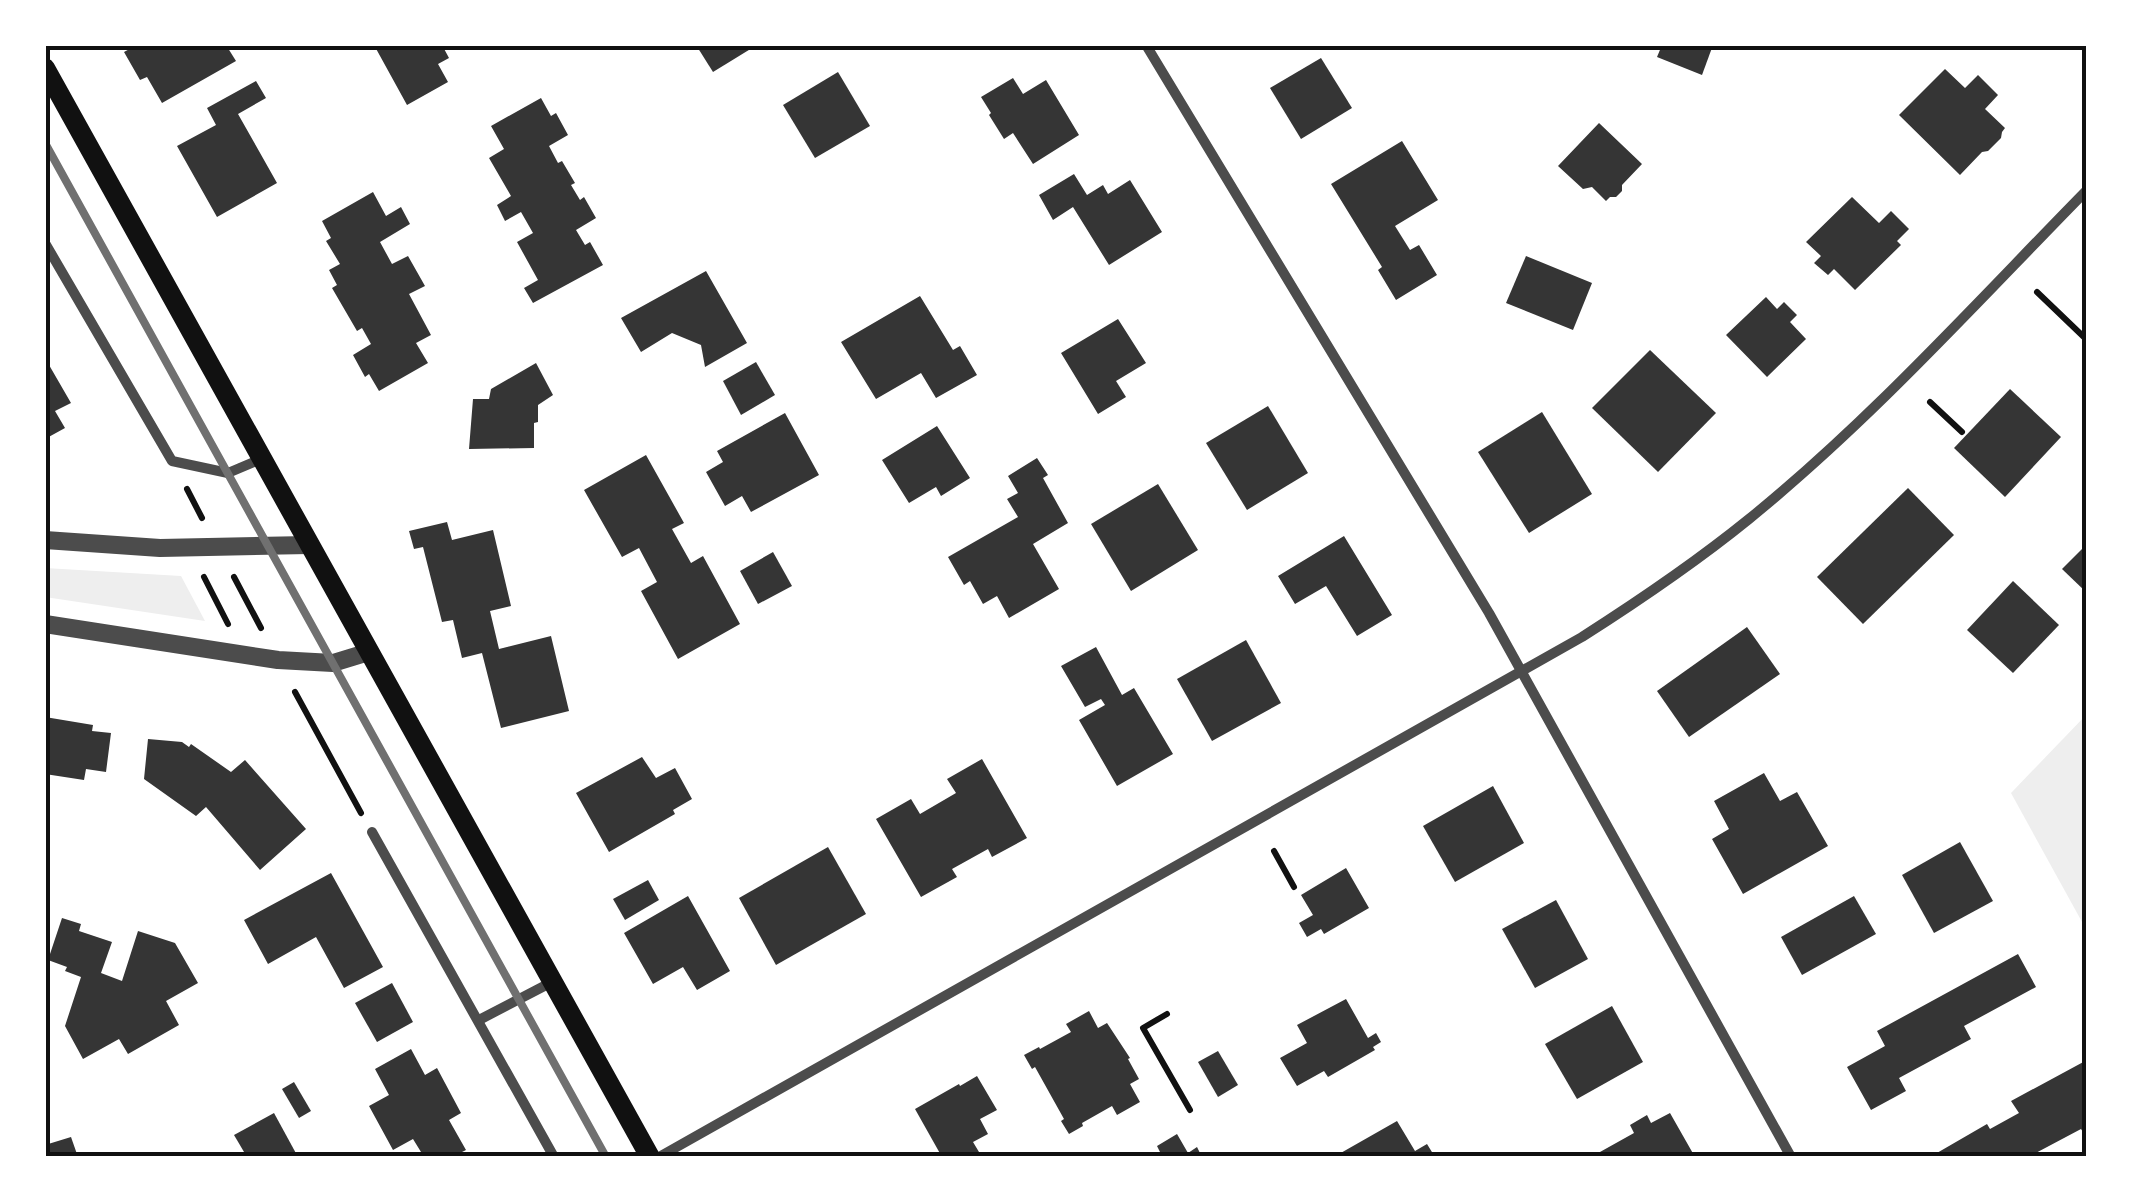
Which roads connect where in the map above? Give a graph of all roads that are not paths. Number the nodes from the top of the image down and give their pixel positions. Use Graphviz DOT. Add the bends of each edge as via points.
graph roads {
  1 [pos="1146,45"];
  2 [pos="45,68"];
  3 [pos="2087,190"];
  4 [pos="45,243"];
  5 [pos="260,459"];
  6 [pos="45,540"];
  7 [pos="309,545"];
  8 [pos="45,624"];
  9 [pos="368,652"];
  10 [pos="1522,671"];
  11 [pos="372,832"];
  12 [pos="552,982"];
  13 [pos="478,1020"];
  14 [pos="554,1157"];
  15 [pos="650,1157"];
  16 [pos="660,1157"];
  17 [pos="1791,1157"];
  1 -- 10 [label="street"];
  2 -- 5 [label="main road"];
  3 -- 10 [label="street" via="1870,412 1751,517 1639,601"];
  4 -- 5 [label="street" via="172,462 228,473"];
  5 -- 7 [label="main road"];
  6 -- 7 [label="street" via="160,548"];
  7 -- 9 [label="main road"];
  8 -- 9 [label="street" via="278,660 333,663"];
  9 -- 12 [label="main road"];
  10 -- 16 [label="street"];
  10 -- 17 [label="street"];
  11 -- 13 [label="street"];
  12 -- 13 [label="street"];
  12 -- 15 [label="main road"];
  13 -- 14 [label="street"];
}
